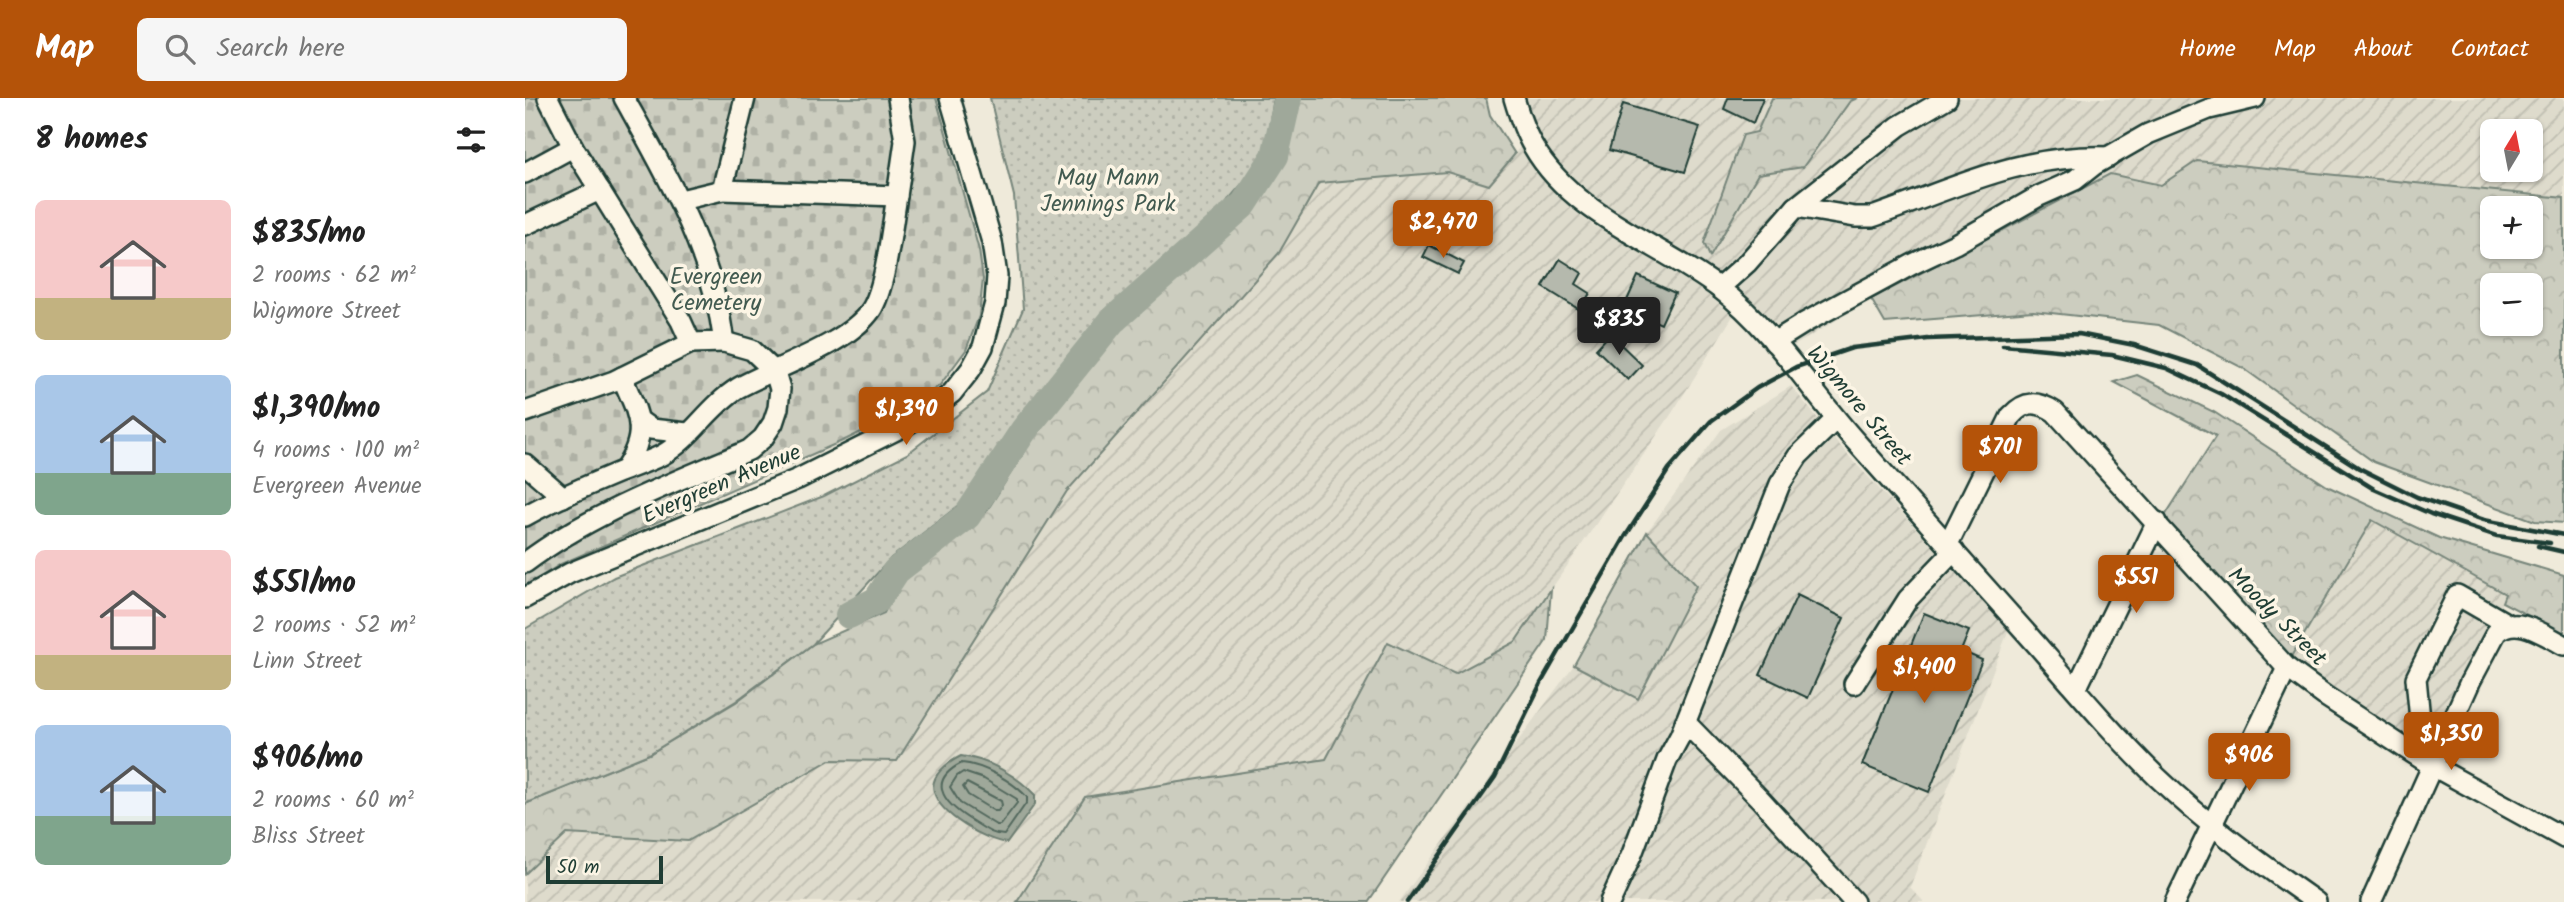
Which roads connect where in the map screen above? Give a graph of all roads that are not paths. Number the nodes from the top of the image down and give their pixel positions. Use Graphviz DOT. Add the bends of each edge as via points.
graph roads {
  1 [pos="548,98"];
  2 [pos="624,98"];
  3 [pos="745,98"];
  4 [pos="898,98"];
  5 [pos="950,98"];
  6 [pos="1514,98"];
  7 [pos="1947,98"];
  8 [pos="2255,98"];
  9 [pos="573,147"];
  10 [pos="2110,157"];
  11 [pos="525,173"];
  12 [pos="600,190"];
  13 [pos="722,190"];
  14 [pos="897,196"];
  15 [pos="681,200"];
  16 [pos="1796,207"];
  17 [pos="525,225"];
  18 [pos="1719,288"];
  19 [pos="724,342"];
  20 [pos="1775,342"];
  21 [pos="691,344"];
  22 [pos="775,372"];
  23 [pos="622,377"];
  24 [pos="525,412"];
  25 [pos="1836,419"];
  26 [pos="640,421"];
  27 [pos="687,433"];
  28 [pos="525,464"];
  29 [pos="625,469"];
  30 [pos="563,497"];
  31 [pos="525,516"];
  32 [pos="2157,522"];
  33 [pos="1951,547"];
  34 [pos="525,563"];
  35 [pos="525,598"];
  36 [pos="2514,624"];
  37 [pos="2564,645"];
  38 [pos="2287,668"];
  39 [pos="1854,684"];
  40 [pos="2076,690"];
  41 [pos="1685,722"];
  42 [pos="2431,765"];
  43 [pos="2211,825"];
  44 [pos="2564,838"];
  45 [pos="1610,902"];
  46 [pos="1854,902"];
  47 [pos="2175,902"];
  48 [pos="2316,902"];
  49 [pos="2371,902"];
  1 -- 9 [label="street"];
  2 -- 15 [label="street"];
  3 -- 13 [label="street"];
  4 -- 14 [label="street" via="905,141"];
  5 -- 35 [label="street, Evergreen Avenue" via="992,242 997,276 983,347 952,393 908,424 798,479 570,573"];
  6 -- 18 [label="street, Wigmore Street" via="1533,147 1576,196"];
  7 -- 16 [label="street" via="1899,126"];
  8 -- 10 [label="street" via="2209,109 2148,134"];
  9 -- 11 [label="street"];
  9 -- 12 [label="street"];
  10 -- 16 [label="street" via="2042,160 1994,172 1872,217"];
  10 -- 20 [label="street"];
  12 -- 17 [label="street"];
  12 -- 21 [label="street"];
  13 -- 14 [label="street"];
  13 -- 15 [label="street"];
  14 -- 22 [label="street" via="873,308 858,326"];
  15 -- 19 [label="street" via="717,295"];
  16 -- 18 [label="street"];
  18 -- 20 [label="street, Wigmore Street"];
  19 -- 21 [label="street"];
  19 -- 22 [label="street" via="752,350"];
  20 -- 25 [label="street, Wigmore Street"];
  21 -- 23 [label="street"];
  22 -- 27 [label="street" via="738,388"];
  22 -- 34 [label="street" via="780,389 773,423 749,450 612,511"];
  23 -- 24 [label="street"];
  23 -- 26 [label="street"];
  25 -- 33 [label="street, Wigmore Street"];
  25 -- 41 [label="street" via="1798,456 1780,484"];
  26 -- 27 [label="street" via="651,429"];
  26 -- 29 [label="street" via="635,455"];
  27 -- 29 [label="street" via="662,455"];
  28 -- 30 [label="street"];
  29 -- 30 [label="street"];
  30 -- 31 [label="street"];
  32 -- 33 [label="street, Moody Street" via="2055,412 2033,402 2011,416"];
  32 -- 38 [label="street, Moody Street"];
  32 -- 40 [label="street"];
  33 -- 39 [label="street" via="1908,599"];
  33 -- 40 [label="street, Wigmore Street"];
  36 -- 37 [label="street"];
  36 -- 42 [label="street" via="2495,632"];
  36 -- 42 [label="street" via="2457,595 2416,678 2423,751"];
  38 -- 42 [label="street, Moody Street"];
  38 -- 43 [label="street"];
  40 -- 43 [label="street, Wigmore Street" via="2156,776"];
  41 -- 45 [label="street"];
  41 -- 46 [label="street"];
  42 -- 44 [label="street, Moody Street"];
  42 -- 49 [label="street"];
  43 -- 47 [label="street"];
  43 -- 48 [label="street, Wigmore Street"];
}
